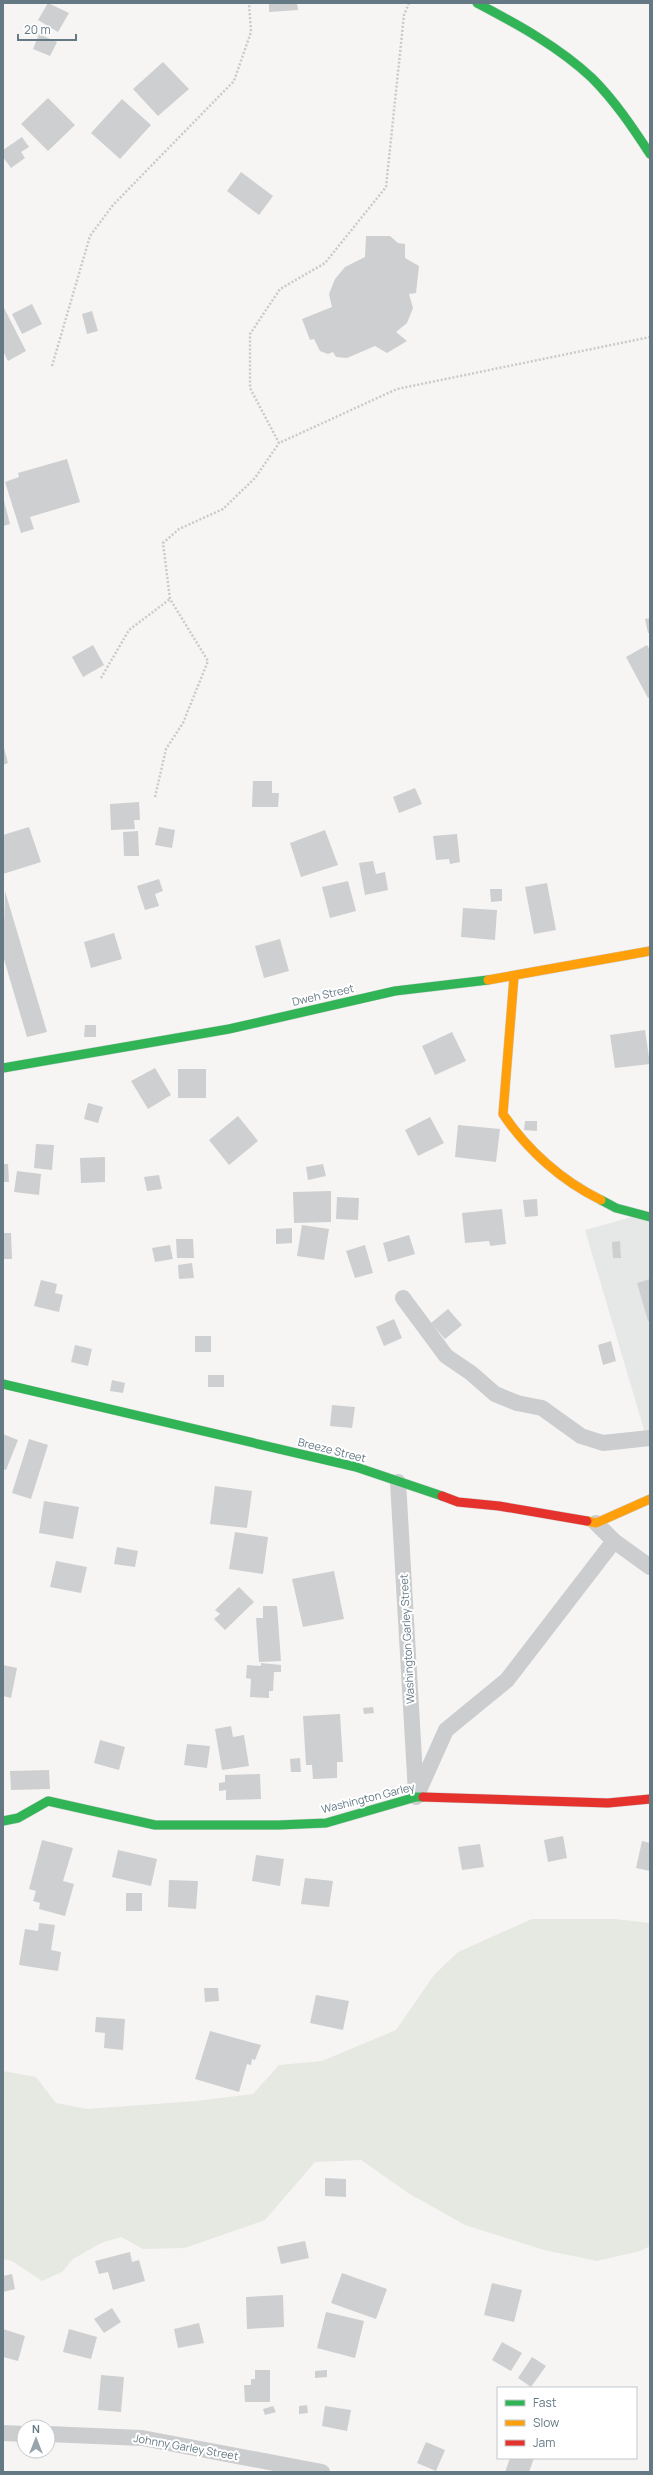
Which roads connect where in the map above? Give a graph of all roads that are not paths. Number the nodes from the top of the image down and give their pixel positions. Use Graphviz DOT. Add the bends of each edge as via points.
graph roads {
  1 [pos="477,3"];
  2 [pos="650,154"];
  3 [pos="650,952"];
  4 [pos="514,977"];
  5 [pos="3,1068"];
  6 [pos="650,1217"];
  7 [pos="403,1298"];
  8 [pos="3,1384"];
  9 [pos="650,1438"];
  10 [pos="398,1482"];
  11 [pos="650,1499"];
  12 [pos="596,1523"];
  13 [pos="614,1541"];
  14 [pos="650,1567"];
  15 [pos="416,1797"];
  16 [pos="650,1799"];
  17 [pos="3,1821"];
  18 [pos="3,2433"];
  19 [pos="16,2434"];
  20 [pos="56,2434"];
  21 [pos="322,2472"];
  1 -- 2 [label="main road" via="522,26 584,70 628,120"];
  3 -- 4 [label="main road, Dweh Street"];
  4 -- 5 [label="main road, Dweh Street" via="395,991 229,1029"];
  4 -- 6 [label="main road" via="503,1114 512,1130 556,1170 612,1206"];
  7 -- 9 [label="street" via="446,1356 471,1372 495,1394 517,1403 542,1408 581,1436 603,1443"];
  8 -- 10 [label="main road, Breeze Street" via="356,1468"];
  10 -- 12 [label="main road, Breeze Street" via="458,1502 499,1506"];
  10 -- 15 [label="street, Washington Garley Street"];
  11 -- 12 [label="main road"];
  12 -- 13 [label="street"];
  13 -- 14 [label="street"];
  13 -- 15 [label="street" via="507,1680 446,1730"];
  15 -- 16 [label="main road, Washington Garley" via="608,1803"];
  15 -- 17 [label="main road, Washington Garley" via="318,1823 155,1825 48,1801 18,1818"];
  18 -- 19 [label="street"];
  20 -- 21 [label="street, Johnny Garley Street" via="142,2438"];
}
